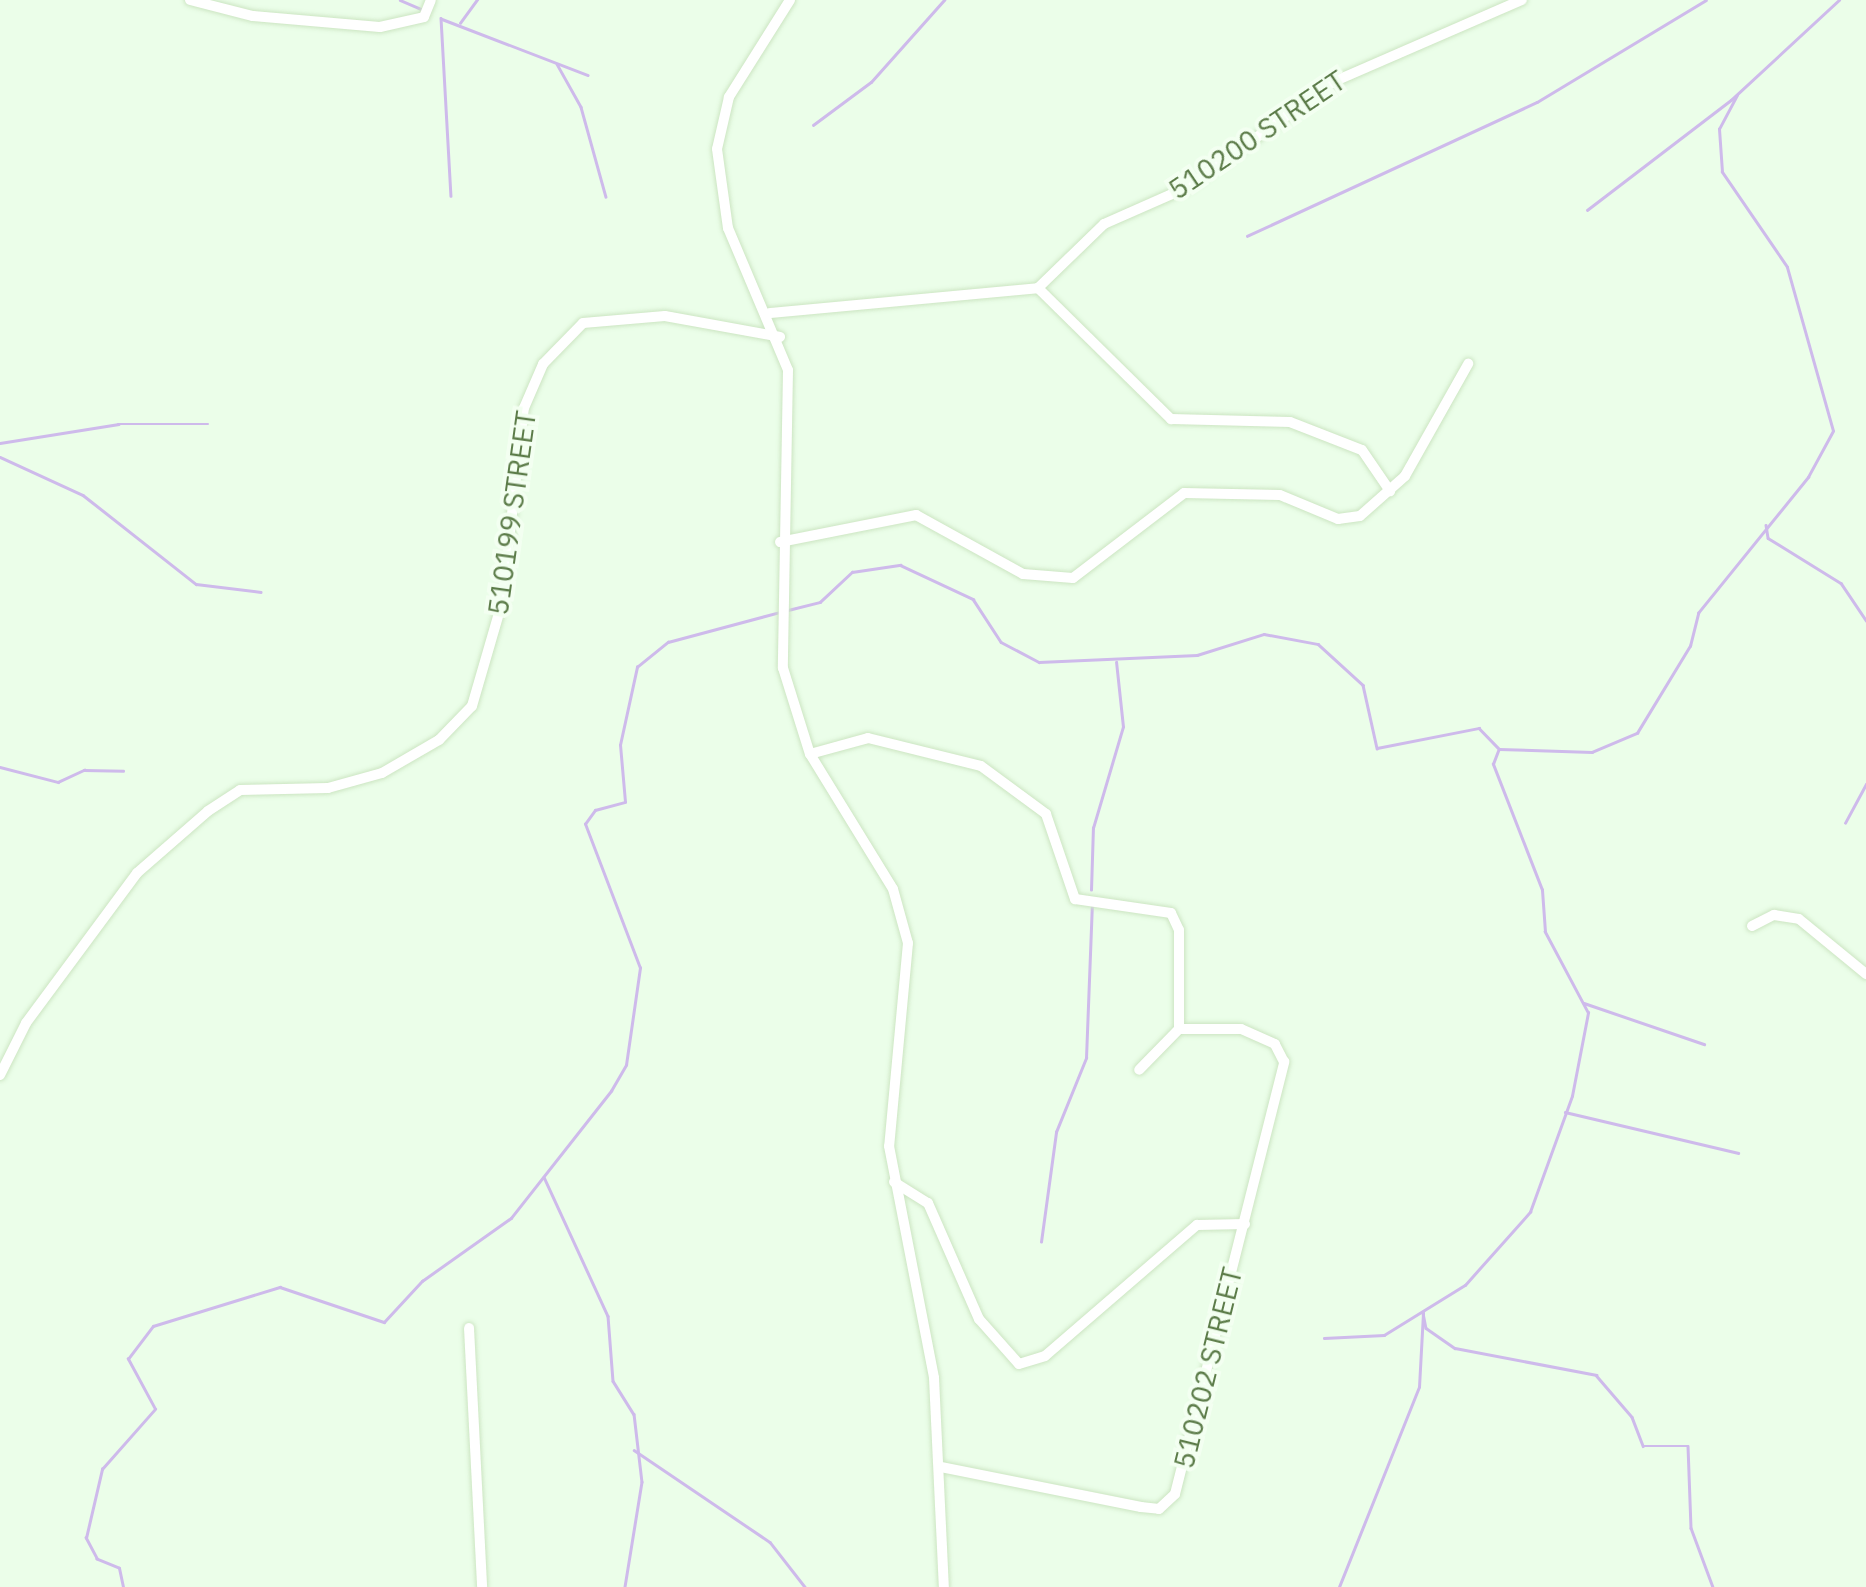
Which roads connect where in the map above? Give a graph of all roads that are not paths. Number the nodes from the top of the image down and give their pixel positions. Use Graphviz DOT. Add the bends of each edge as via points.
graph roads {
  1 [pos="190,0"];
  2 [pos="431,0"];
  3 [pos="790,0"];
  4 [pos="1522,0"];
  5 [pos="1038,288"];
  6 [pos="770,314"];
  7 [pos="780,337"];
  8 [pos="1468,364"];
  9 [pos="1390,491"];
  10 [pos="780,542"];
  11 [pos="810,754"];
  12 [pos="1752,926"];
  13 [pos="1866,974"];
  14 [pos="1179,1029"];
  15 [pos="1139,1070"];
  16 [pos="0,1075"];
  17 [pos="894,1182"];
  18 [pos="1245,1224"];
  19 [pos="469,1328"];
  20 [pos="941,1467"];
  21 [pos="482,1587"];
  22 [pos="944,1587"];
  1 -- 2 [label="street" via="254,16 380,27 424,17"];
  3 -- 6 [label="street" via="729,97 717,149 728,228"];
  4 -- 5 [label="street, 510200 STREET" via="1333,82 1188,187 1104,224"];
  5 -- 6 [label="street"];
  5 -- 9 [label="street" via="1172,419 1290,422 1362,450"];
  6 -- 7 [label="street"];
  7 -- 10 [label="street" via="788,425"];
  7 -- 16 [label="street, 510199 STREET" via="665,316 604,314 583,323 543,364 524,408 502,603 472,706 439,740 382,772 328,788 240,790 208,812 137,873 26,1023"];
  8 -- 9 [label="street"];
  9 -- 10 [label="street" via="1360,516 1338,519 1280,495 1184,493 1073,578 1023,574 916,516"];
  10 -- 11 [label="street" via="779,628"];
  11 -- 14 [label="street" via="836,742 898,742 945,751 1018,790 1046,814 1075,900 1170,913 1179,930"];
  11 -- 17 [label="street" via="893,889 908,943 888,1096"];
  12 -- 13 [label="street" via="1774,915 1799,918"];
  14 -- 15 [label="street"];
  14 -- 18 [label="street, 510202 STREET" via="1241,1029 1275,1044 1284,1062"];
  17 -- 18 [label="street" via="928,1203 978,1318 1018,1364 1045,1356 1197,1224"];
  17 -- 20 [label="street" via="934,1378"];
  18 -- 20 [label="street, 510202 STREET" via="1207,1348 1187,1465 1160,1509"];
  19 -- 21 [label="street" via="485,1504"];
  20 -- 22 [label="street"];
}
